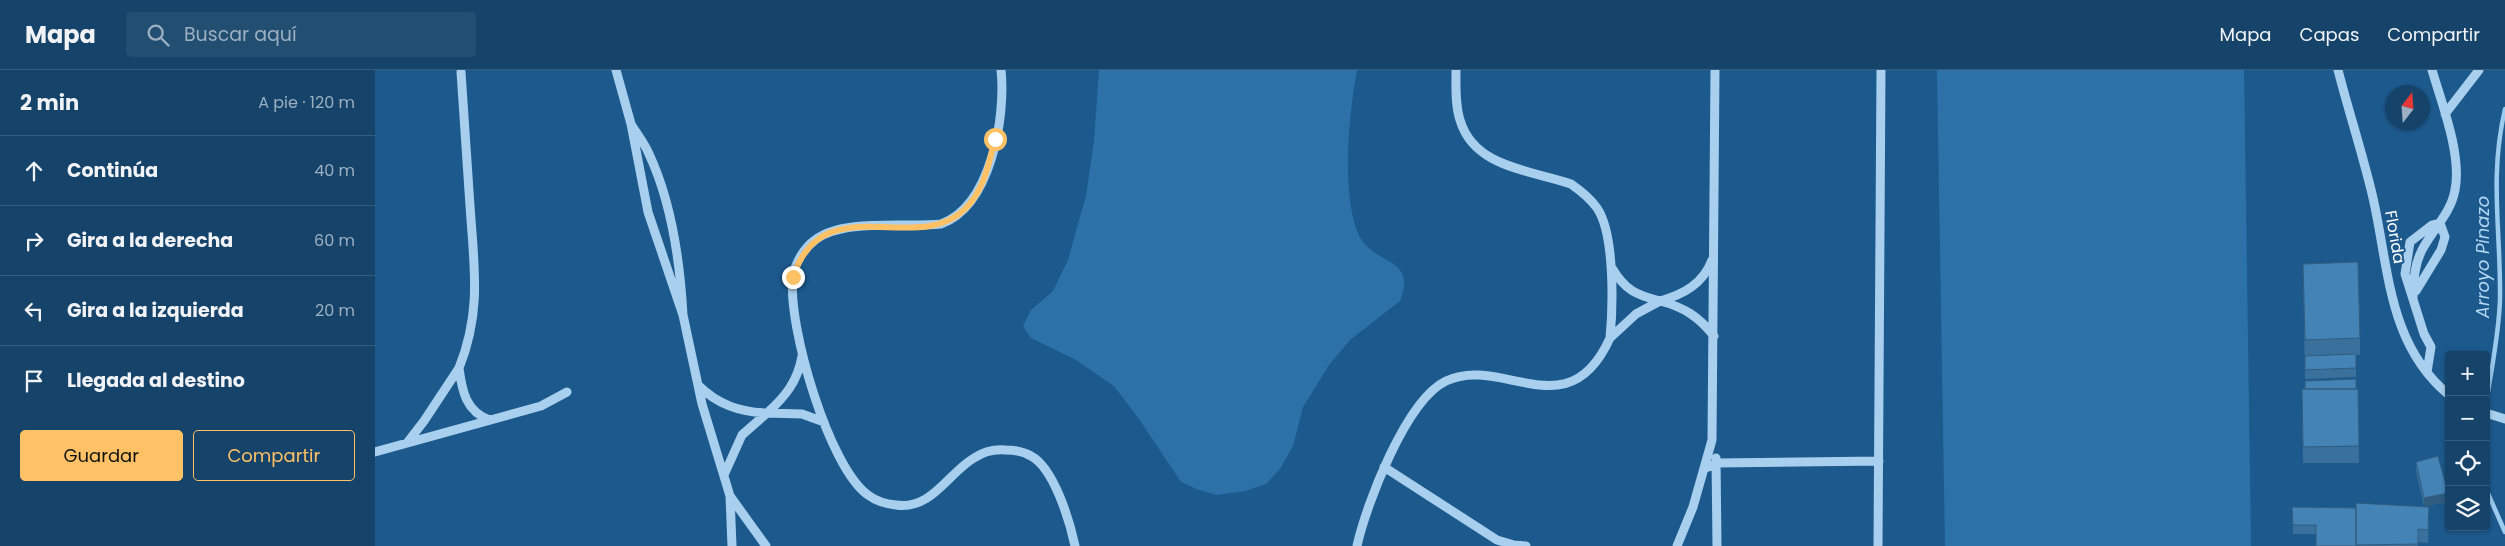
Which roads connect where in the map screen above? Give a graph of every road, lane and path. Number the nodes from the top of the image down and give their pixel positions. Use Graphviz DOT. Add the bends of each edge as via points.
graph roads {
  1 [pos="616,70"];
  2 [pos="1001,70"];
  3 [pos="1455,70"];
  4 [pos="1715,70"];
  5 [pos="1881,70"];
  6 [pos="2338,70"];
  7 [pos="2432,70"];
  8 [pos="2479,70"];
  9 [pos="461,71"];
  10 [pos="2445,114"];
  11 [pos="631,124"];
  12 [pos="2440,223"];
  13 [pos="1715,252"];
  14 [pos="1611,268"];
  15 [pos="2413,298"];
  16 [pos="1660,301"];
  17 [pos="683,315"];
  18 [pos="1714,336"];
  19 [pos="1610,338"];
  20 [pos="803,348"];
  21 [pos="459,368"];
  22 [pos="2427,372"];
  23 [pos="698,385"];
  24 [pos="2445,391"];
  25 [pos="567,392"];
  26 [pos="767,413"];
  27 [pos="490,420"];
  28 [pos="824,422"];
  29 [pos="1712,440"];
  30 [pos="407,443"];
  31 [pos="375,452"];
  32 [pos="1879,461"];
  33 [pos="1717,463"];
  34 [pos="1384,467"];
  35 [pos="1706,468"];
  36 [pos="724,475"];
  37 [pos="729,496"];
  38 [pos="733,546"];
  39 [pos="766,546"];
  40 [pos="1075,546"];
  41 [pos="1357,546"];
  42 [pos="1526,546"];
  43 [pos="1677,546"];
  44 [pos="1717,546"];
  45 [pos="1878,546"];
  1 -- 11 [label="street"];
  2 -- 20 [label="street" via="999,117 985,178 960,214 946,222 926,226 840,229 822,235 806,249 793,277 793,309"];
  3 -- 14 [label="street" via="1459,120 1472,144 1492,160 1571,184 1582,192 1603,218"];
  4 -- 13 [label="street"];
  5 -- 32 [label="street"];
  6 -- 22 [label="street, Florida" via="2373,199 2393,304 2409,346"];
  7 -- 10 [label="street"];
  8 -- 10 [label="street"];
  9 -- 21 [label="street" via="475,284 470,342"];
  10 -- 12 [label="street" via="2457,173 2455,190"];
  11 -- 17 [label="street" via="649,212"];
  11 -- 17 [label="street" via="649,154 663,194 680,271"];
  12 -- 15 [label="street" via="2422,250 2414,272"];
  12 -- 15 [label="street" via="2445,238 2441,250"];
  12 -- 15 [label="street" via="2432,225 2410,242 2405,274"];
  13 -- 16 [label="street" via="1700,281 1679,296"];
  13 -- 18 [label="street"];
  14 -- 16 [label="street" via="1620,283 1631,291"];
  14 -- 19 [label="street"];
  15 -- 22 [label="street" via="2431,347"];
  16 -- 18 [label="street" via="1699,318"];
  16 -- 19 [label="street" via="1636,314"];
  17 -- 23 [label="street"];
  18 -- 29 [label="street"];
  19 -- 34 [label="street" via="1596,363 1579,378 1567,382 1528,384 1472,376 1446,381 1427,397"];
  20 -- 26 [label="street" via="794,382"];
  20 -- 28 [label="street" via="812,389"];
  21 -- 27 [label="street" via="462,391 478,416"];
  21 -- 30 [label="street"];
  22 -- 24 [label="street, Florida"];
  23 -- 26 [label="street" via="733,408"];
  23 -- 36 [label="street"];
  25 -- 27 [label="street" via="541,406"];
  26 -- 28 [label="street" via="803,414"];
  26 -- 36 [label="street" via="742,434"];
  27 -- 30 [label="street"];
  28 -- 40 [label="street" via="845,467 859,487 867,495 889,504 910,505 922,501 935,494 973,458 986,452 1011,450 1032,456 1057,493"];
  29 -- 33 [label="street"];
  29 -- 35 [label="street"];
  30 -- 31 [label="street"];
  32 -- 33 [label="street"];
  32 -- 45 [label="street"];
  33 -- 35 [label="street"];
  33 -- 44 [label="street"];
  34 -- 41 [label="street" via="1367,509"];
  34 -- 42 [label="street" via="1497,540"];
  35 -- 43 [label="street"];
  36 -- 37 [label="street"];
  37 -- 38 [label="street"];
  37 -- 39 [label="street"];
}
